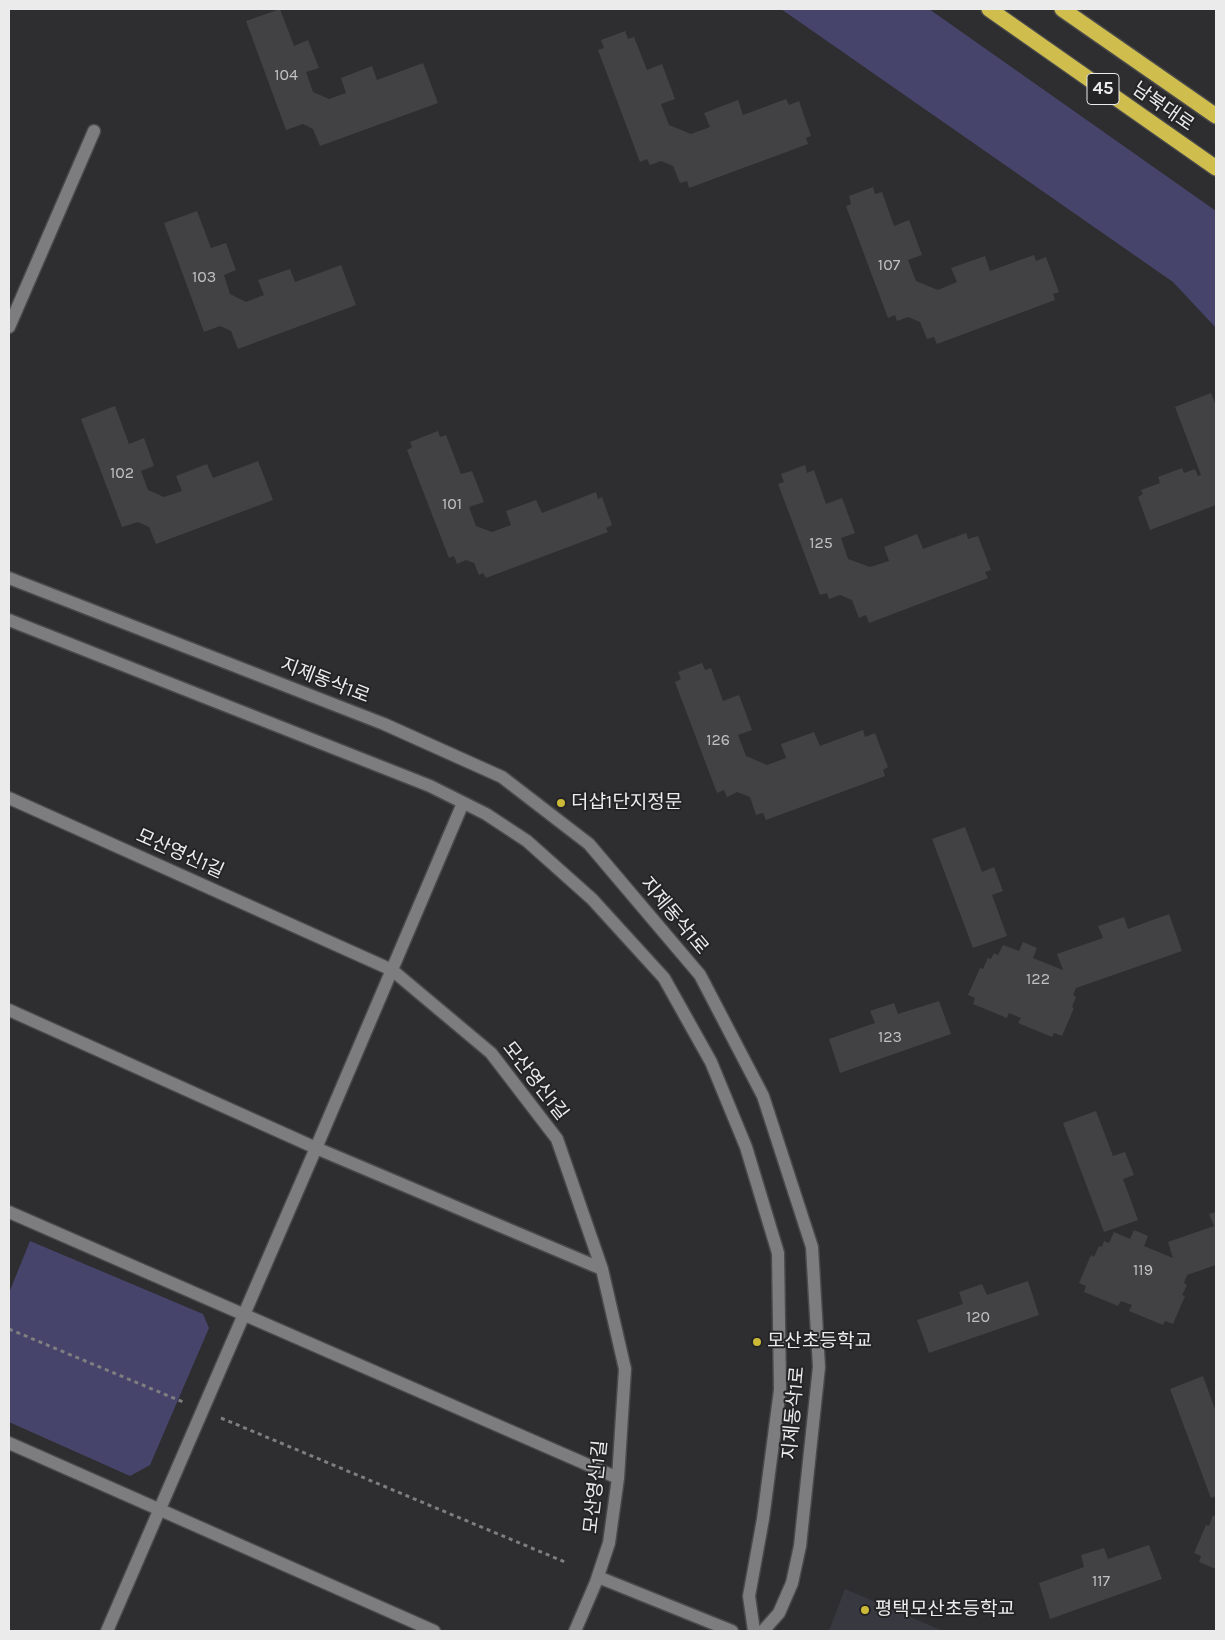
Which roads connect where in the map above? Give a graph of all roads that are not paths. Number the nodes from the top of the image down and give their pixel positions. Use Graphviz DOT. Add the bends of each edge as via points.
graph roads {
  1 [pos="990,9"];
  2 [pos="1062,9"];
  3 [pos="1216,116"];
  4 [pos="94,131"];
  5 [pos="1216,168"];
  6 [pos="9,327"];
  7 [pos="9,578"];
  8 [pos="9,620"];
  9 [pos="9,798"];
  10 [pos="463,803"];
  11 [pos="392,970"];
  12 [pos="9,1010"];
  13 [pos="316,1148"];
  14 [pos="9,1212"];
  15 [pos="602,1268"];
  16 [pos="244,1314"];
  17 [pos="9,1443"];
  18 [pos="618,1478"];
  19 [pos="160,1510"];
  20 [pos="598,1577"];
  21 [pos="107,1631"];
  22 [pos="434,1631"];
  23 [pos="575,1631"];
  24 [pos="732,1631"];
  25 [pos="754,1631"];
  26 [pos="763,1631"];
  1 -- 5 [label="highway, 남북대로 / 45"];
  2 -- 3 [label="highway, 남북대로 / 45"];
  4 -- 6 [label="street"];
  7 -- 26 [label="street, 지제동삭1로" via="384,724 502,778 589,844 700,975 763,1096 812,1247 819,1368 800,1546 792,1583 779,1613"];
  8 -- 10 [label="street, 지제동삭1로" via="430,786"];
  9 -- 11 [label="street, 모산영신1길"];
  10 -- 11 [label="street"];
  10 -- 25 [label="street, 지제동삭1로" via="527,841 592,899 664,978 710,1062 746,1147 778,1253 780,1371 763,1519 750,1596"];
  11 -- 13 [label="street"];
  11 -- 15 [label="street, 모산영신1길" via="491,1053 557,1139"];
  12 -- 13 [label="street"];
  13 -- 15 [label="street"];
  13 -- 16 [label="street"];
  14 -- 16 [label="street"];
  15 -- 18 [label="street, 모산영신1길" via="625,1369"];
  16 -- 18 [label="street"];
  16 -- 19 [label="street"];
  17 -- 19 [label="street"];
  18 -- 20 [label="street, 모산영신1길" via="609,1543"];
  19 -- 21 [label="street"];
  19 -- 22 [label="street"];
  20 -- 23 [label="street, 모산영신1길"];
  20 -- 24 [label="street"];
}
